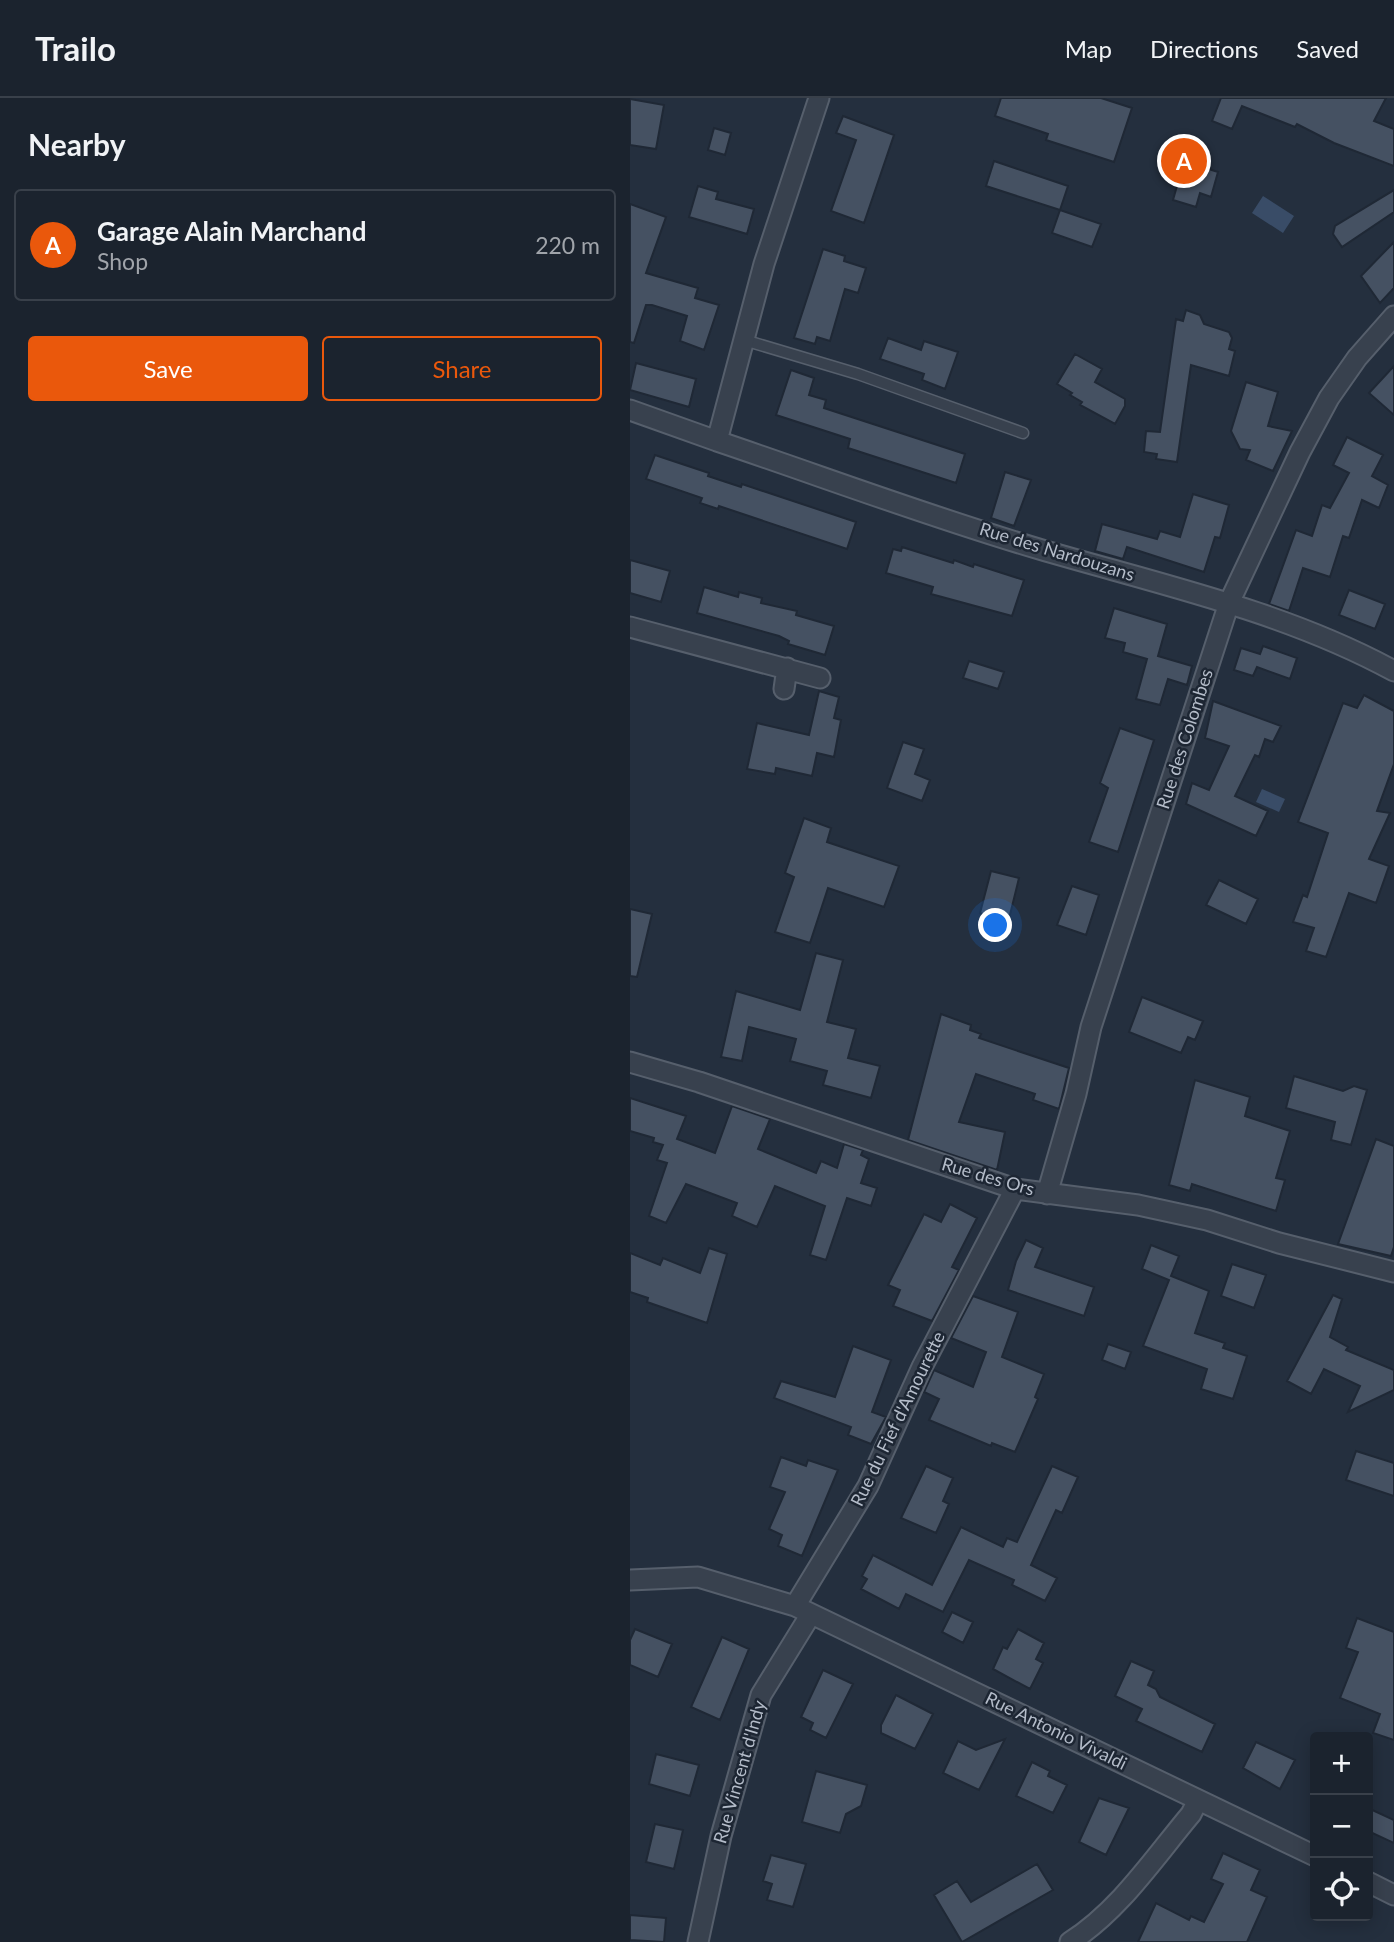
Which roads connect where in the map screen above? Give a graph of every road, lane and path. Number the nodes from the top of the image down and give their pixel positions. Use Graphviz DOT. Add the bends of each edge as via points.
graph roads {
  1 [pos="819,98"];
  2 [pos="1394,316"];
  3 [pos="744,340"];
  4 [pos="630,411"];
  5 [pos="1023,433"];
  6 [pos="717,441"];
  7 [pos="1229,603"];
  8 [pos="630,627"];
  9 [pos="787,668"];
  10 [pos="1394,671"];
  11 [pos="820,678"];
  12 [pos="784,689"];
  13 [pos="630,1062"];
  14 [pos="1015,1189"];
  15 [pos="1047,1194"];
  16 [pos="1394,1272"];
  17 [pos="630,1580"];
  18 [pos="803,1610"];
  19 [pos="1198,1800"];
  20 [pos="1310,1854"];
  21 [pos="1373,1884"];
  22 [pos="1394,1895"];
  23 [pos="1077,1937"];
  24 [pos="698,1942"];
  25 [pos="1102,1942"];
  1 -- 3 [label="street"];
  2 -- 7 [label="street, Rue des Colombes" via="1329,398"];
  3 -- 5 [label="lane" via="858,374"];
  3 -- 6 [label="street"];
  4 -- 6 [label="street, Rue des Nardouzans"];
  6 -- 7 [label="street, Rue des Nardouzans" via="1035,548"];
  7 -- 10 [label="street, Rue des Nardouzans" via="1349,646"];
  7 -- 15 [label="street, Rue des Colombes" via="1091,1027"];
  8 -- 9 [label="street"];
  9 -- 11 [label="street"];
  9 -- 12 [label="street"];
  13 -- 14 [label="street, Rue des Ors"];
  14 -- 15 [label="street, Rue des Ors"];
  14 -- 18 [label="street, Rue du Fief d'Amourette"];
  15 -- 16 [label="street, Rue des Ors" via="1138,1205 1208,1220 1279,1244"];
  17 -- 18 [label="street" via="698,1577"];
  18 -- 19 [label="street, Rue Antonio Vivaldi"];
  18 -- 24 [label="street, Rue Vincent d'Indy" via="761,1695 721,1836"];
  19 -- 20 [label="street, Rue Antonio Vivaldi"];
  19 -- 23 [label="street" via="1122,1898"];
  21 -- 22 [label="street"];
  23 -- 25 [label="street"];
}
